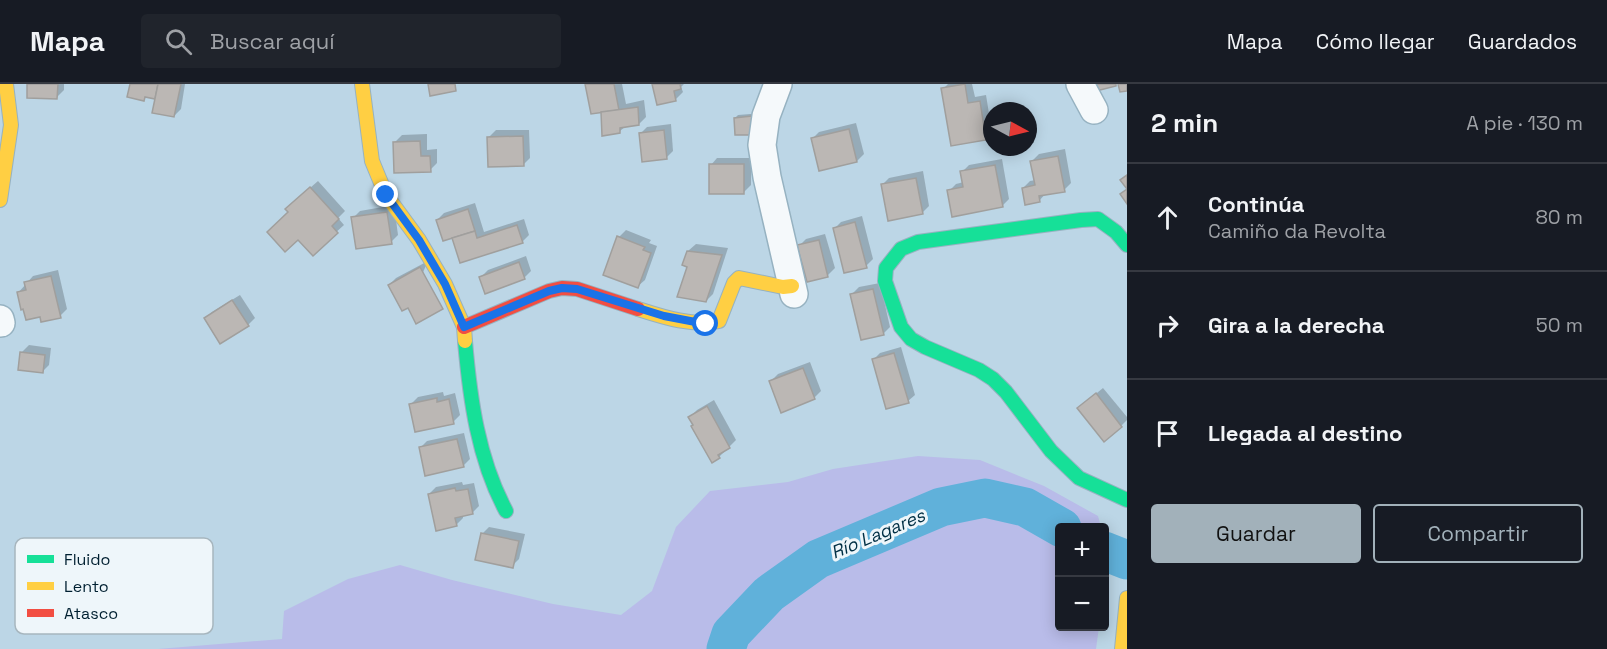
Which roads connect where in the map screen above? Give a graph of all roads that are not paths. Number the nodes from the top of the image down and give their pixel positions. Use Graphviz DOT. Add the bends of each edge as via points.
graph roads {
  1 [pos="6,84"];
  2 [pos="362,84"];
  3 [pos="778,84"];
  4 [pos="1080,84"];
  5 [pos="1094,110"];
  6 [pos="5,138"];
  7 [pos="0,200"];
  8 [pos="1127,245"];
  9 [pos="793,290"];
  10 [pos="464,327"];
  11 [pos="1127,500"];
  12 [pos="506,511"];
  13 [pos="1127,598"];
  14 [pos="1122,649"];
  1 -- 6 [label="street" via="11,125"];
  2 -- 10 [label="street" via="372,161 386,195 419,240"];
  3 -- 9 [label="street" via="765,116 762,146"];
  4 -- 5 [label="street"];
  6 -- 7 [label="street"];
  8 -- 11 [label="street" via="1098,219 918,242 901,249 893,258 886,268 885,281 901,327 911,339 993,379 1051,451 1079,478"];
  9 -- 10 [label="street" via="739,278 719,321 706,324 562,288"];
  10 -- 12 [label="street" via="480,445"];
  13 -- 14 [label="street"];
}
